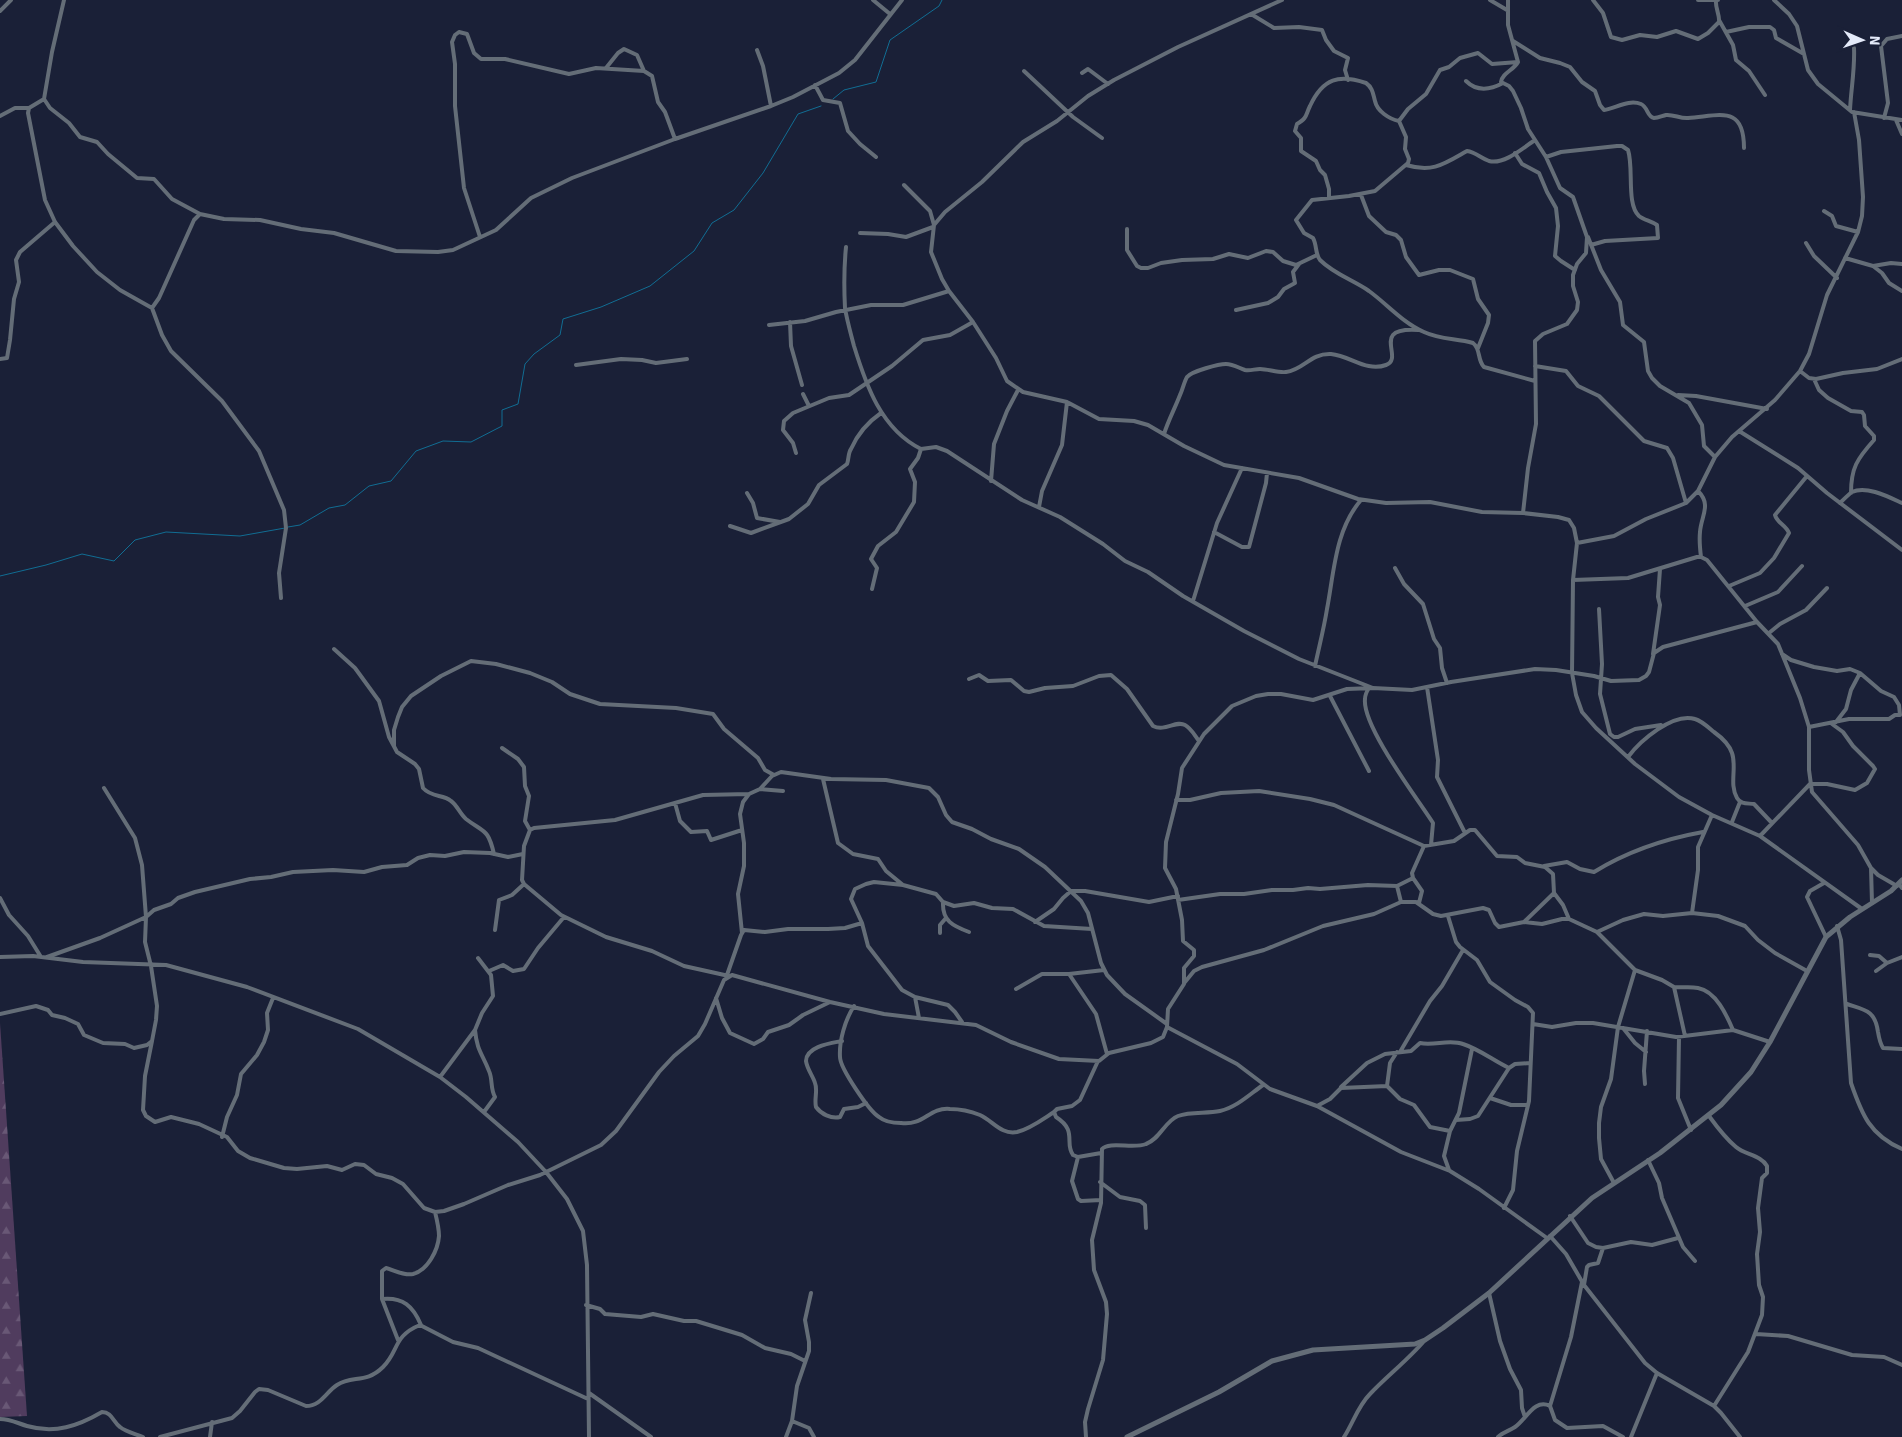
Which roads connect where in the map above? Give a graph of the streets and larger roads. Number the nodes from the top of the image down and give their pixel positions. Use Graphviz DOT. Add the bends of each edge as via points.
graph roads {
  1 [pos="10,0"];
  2 [pos="64,0"];
  3 [pos="873,0"];
  4 [pos="902,0"];
  5 [pos="1282,0"];
  6 [pos="1490,0"];
  7 [pos="1508,0"];
  8 [pos="1593,0"];
  9 [pos="1698,0"];
  10 [pos="1717,0"];
  11 [pos="1774,0"];
  12 [pos="1507,10"];
  13 [pos="0,12"];
  14 [pos="890,14"];
  15 [pos="1251,14"];
  16 [pos="1719,20"];
  17 [pos="1726,32"];
  18 [pos="1902,36"];
  19 [pos="1513,41"];
  20 [pos="1854,48"];
  21 [pos="757,50"];
  22 [pos="1804,54"];
  23 [pos="1518,62"];
  24 [pos="606,68"];
  25 [pos="644,71"];
  26 [pos="1024,71"];
  27 [pos="1082,72"];
  28 [pos="1348,80"];
  29 [pos="1466,81"];
  30 [pos="1503,83"];
  31 [pos="1108,84"];
  32 [pos="815,85"];
  33 [pos="1766,95"];
  34 [pos="44,99"];
  35 [pos="771,106"];
  36 [pos="29,108"];
  37 [pos="1068,112"];
  38 [pos="1852,112"];
  39 [pos="0,116"];
  40 [pos="1884,118"];
  41 [pos="1896,120"];
  42 [pos="1902,120"];
  43 [pos="1399,121"];
  44 [pos="1902,134"];
  45 [pos="675,138"];
  46 [pos="1102,138"];
  47 [pos="1535,140"];
  48 [pos="1744,148"];
  49 [pos="1515,153"];
  50 [pos="876,156"];
  51 [pos="1546,157"];
  52 [pos="1406,165"];
  53 [pos="904,185"];
  54 [pos="1360,195"];
  55 [pos="1329,198"];
  56 [pos="1824,211"];
  57 [pos="200,214"];
  58 [pos="55,222"];
  59 [pos="933,226"];
  60 [pos="1127,229"];
  61 [pos="1858,232"];
  62 [pos="860,233"];
  63 [pos="480,237"];
  64 [pos="1587,237"];
  65 [pos="1806,243"];
  66 [pos="1591,245"];
  67 [pos="846,247"];
  68 [pos="1317,255"];
  69 [pos="1845,258"];
  70 [pos="1299,264"];
  71 [pos="1902,264"];
  72 [pos="1873,266"];
  73 [pos="1575,270"];
  74 [pos="1837,278"];
  75 [pos="948,291"];
  76 [pos="1902,291"];
  77 [pos="152,308"];
  78 [pos="846,310"];
  79 [pos="1236,310"];
  80 [pos="790,322"];
  81 [pos="973,322"];
  82 [pos="770,324"];
  83 [pos="1421,330"];
  84 [pos="1478,348"];
  85 [pos="0,359"];
  86 [pos="687,359"];
  87 [pos="1902,359"];
  88 [pos="576,364"];
  89 [pos="1535,366"];
  90 [pos="1800,371"];
  91 [pos="1814,379"];
  92 [pos="1535,382"];
  93 [pos="802,384"];
  94 [pos="866,384"];
  95 [pos="1018,390"];
  96 [pos="803,394"];
  97 [pos="1677,395"];
  98 [pos="1067,402"];
  99 [pos="809,406"];
  100 [pos="1766,409"];
  101 [pos="882,412"];
  102 [pos="1739,431"];
  103 [pos="1164,434"];
  104 [pos="921,449"];
  105 [pos="796,453"];
  106 [pos="1715,457"];
  107 [pos="1242,468"];
  108 [pos="1267,473"];
  109 [pos="1807,476"];
  110 [pos="991,481"];
  111 [pos="1698,491"];
  112 [pos="747,493"];
  113 [pos="1851,493"];
  114 [pos="1361,500"];
  115 [pos="1686,503"];
  116 [pos="1840,503"];
  117 [pos="1902,503"];
  118 [pos="1039,507"];
  119 [pos="1523,513"];
  120 [pos="782,522"];
  121 [pos="730,526"];
  122 [pos="1214,532"];
  123 [pos="1577,543"];
  124 [pos="1902,550"];
  125 [pos="1701,557"];
  126 [pos="1802,566"];
  127 [pos="1395,568"];
  128 [pos="1660,569"];
  129 [pos="1573,580"];
  130 [pos="1729,586"];
  131 [pos="1827,588"];
  132 [pos="872,589"];
  133 [pos="281,598"];
  134 [pos="1193,601"];
  135 [pos="1744,606"];
  136 [pos="1599,610"];
  137 [pos="1757,622"];
  138 [pos="1769,633"];
  139 [pos="334,649"];
  140 [pos="1782,654"];
  141 [pos="1653,655"];
  142 [pos="1315,666"];
  143 [pos="1572,673"];
  144 [pos="1860,673"];
  145 [pos="1601,678"];
  146 [pos="969,679"];
  147 [pos="1448,683"];
  148 [pos="1427,687"];
  149 [pos="1371,688"];
  150 [pos="1330,696"];
  151 [pos="1901,715"];
  152 [pos="1834,723"];
  153 [pos="1664,725"];
  154 [pos="1808,727"];
  155 [pos="1199,741"];
  156 [pos="394,746"];
  157 [pos="502,748"];
  158 [pos="1628,757"];
  159 [pos="1369,771"];
  160 [pos="774,775"];
  161 [pos="823,779"];
  162 [pos="1810,784"];
  163 [pos="104,788"];
  164 [pos="760,789"];
  165 [pos="783,792"];
  166 [pos="749,794"];
  167 [pos="1176,800"];
  168 [pos="1740,802"];
  169 [pos="675,803"];
  170 [pos="1712,815"];
  171 [pos="1732,822"];
  172 [pos="1772,823"];
  173 [pos="530,830"];
  174 [pos="742,830"];
  175 [pos="1703,832"];
  176 [pos="1465,833"];
  177 [pos="1760,836"];
  178 [pos="1431,845"];
  179 [pos="1424,846"];
  180 [pos="494,854"];
  181 [pos="523,854"];
  182 [pos="1541,866"];
  183 [pos="1871,868"];
  184 [pos="1413,878"];
  185 [pos="1824,883"];
  186 [pos="524,884"];
  187 [pos="1900,884"];
  188 [pos="903,885"];
  189 [pos="1397,886"];
  190 [pos="1071,891"];
  191 [pos="1554,893"];
  192 [pos="0,898"];
  193 [pos="1178,898"];
  194 [pos="943,902"];
  195 [pos="1400,902"];
  196 [pos="1419,903"];
  197 [pos="1872,903"];
  198 [pos="1862,909"];
  199 [pos="1692,913"];
  200 [pos="1448,916"];
  201 [pos="146,917"];
  202 [pos="564,917"];
  203 [pos="946,918"];
  204 [pos="1569,919"];
  205 [pos="1035,922"];
  206 [pos="1524,922"];
  207 [pos="862,923"];
  208 [pos="1837,926"];
  209 [pos="1092,929"];
  210 [pos="495,930"];
  211 [pos="969,932"];
  212 [pos="1597,932"];
  213 [pos="742,933"];
  214 [pos="940,933"];
  215 [pos="1826,937"];
  216 [pos="1463,950"];
  217 [pos="1870,955"];
  218 [pos="0,957"];
  219 [pos="1902,957"];
  220 [pos="43,958"];
  221 [pos="478,958"];
  222 [pos="1887,963"];
  223 [pos="151,966"];
  224 [pos="1104,970"];
  225 [pos="1635,970"];
  226 [pos="489,971"];
  227 [pos="1807,971"];
  228 [pos="1876,971"];
  229 [pos="1070,974"];
  230 [pos="728,975"];
  231 [pos="1185,982"];
  232 [pos="1674,987"];
  233 [pos="1016,989"];
  234 [pos="915,997"];
  235 [pos="273,998"];
  236 [pos="716,998"];
  237 [pos="830,1002"];
  238 [pos="1847,1004"];
  239 [pos="854,1006"];
  240 [pos="0,1014"];
  241 [pos="918,1018"];
  242 [pos="962,1022"];
  243 [pos="1533,1024"];
  244 [pos="1167,1026"];
  245 [pos="1618,1027"];
  246 [pos="1623,1028"];
  247 [pos="475,1030"];
  248 [pos="1733,1030"];
  249 [pos="1647,1032"];
  250 [pos="1685,1036"];
  251 [pos="1679,1037"];
  252 [pos="152,1041"];
  253 [pos="842,1041"];
  254 [pos="1770,1042"];
  255 [pos="1472,1049"];
  256 [pos="1902,1049"];
  257 [pos="1399,1052"];
  258 [pos="1646,1052"];
  259 [pos="1107,1054"];
  260 [pos="1098,1061"];
  261 [pos="1530,1063"];
  262 [pos="1509,1068"];
  263 [pos="440,1077"];
  264 [pos="1645,1084"];
  265 [pos="1263,1085"];
  266 [pos="1387,1086"];
  267 [pos="1341,1088"];
  268 [pos="1490,1098"];
  269 [pos="866,1103"];
  270 [pos="1528,1105"];
  271 [pos="1318,1106"];
  272 [pos="484,1112"];
  273 [pos="1054,1112"];
  274 [pos="1709,1116"];
  275 [pos="1456,1120"];
  276 [pos="1691,1130"];
  277 [pos="1450,1131"];
  278 [pos="222,1136"];
  279 [pos="1902,1149"];
  280 [pos="1100,1153"];
  281 [pos="1078,1157"];
  282 [pos="1648,1160"];
  283 [pos="1450,1171"];
  284 [pos="546,1172"];
  285 [pos="1100,1182"];
  286 [pos="1614,1182"];
  287 [pos="1101,1200"];
  288 [pos="1504,1208"];
  289 [pos="435,1212"];
  290 [pos="1570,1216"];
  291 [pos="1146,1228"];
  292 [pos="1549,1237"];
  293 [pos="1678,1238"];
  294 [pos="1603,1248"];
  295 [pos="1696,1262"];
  296 [pos="1583,1283"];
  297 [pos="811,1293"];
  298 [pos="1489,1293"];
  299 [pos="382,1299"];
  300 [pos="586,1305"];
  301 [pos="421,1325"];
  302 [pos="1756,1334"];
  303 [pos="398,1340"];
  304 [pos="1425,1340"];
  305 [pos="806,1361"];
  306 [pos="1902,1365"];
  307 [pos="1657,1373"];
  308 [pos="589,1393"];
  309 [pos="588,1399"];
  310 [pos="1550,1406"];
  311 [pos="1714,1406"];
  312 [pos="1525,1416"];
  313 [pos="0,1419"];
  314 [pos="792,1421"];
  315 [pos="212,1422"];
  316 [pos="1736,1435"];
  317 [pos="143,1437"];
  318 [pos="160,1437"];
  319 [pos="210,1437"];
  320 [pos="589,1437"];
  321 [pos="650,1437"];
  322 [pos="786,1437"];
  323 [pos="814,1437"];
  324 [pos="1086,1437"];
  325 [pos="1127,1437"];
  326 [pos="1344,1437"];
  327 [pos="1498,1437"];
  328 [pos="1623,1437"];
  329 [pos="1631,1437"];
  330 [pos="1740,1437"];
  1 -- 13 [label="street"];
  2 -- 34 [label="street"];
  3 -- 14 [label="street"];
  4 -- 14 [label="street"];
  5 -- 15 [label="street"];
  6 -- 12 [label="street"];
  7 -- 12 [label="street"];
  8 -- 16 [label="street" via="1611,37 1619,39 1640,35 1657,37 1676,30 1698,39"];
  9 -- 10 [label="street"];
  10 -- 16 [label="street"];
  11 -- 22 [label="street" via="1793,21 1800,34"];
  12 -- 19 [label="street"];
  14 -- 32 [label="street" via="855,60"];
  15 -- 28 [label="street" via="1274,28 1322,30 1334,51 1348,58 1345,70"];
  15 -- 31 [label="street"];
  16 -- 17 [label="street"];
  17 -- 22 [label="street" via="1770,27 1776,38"];
  17 -- 33 [label="street" via="1733,44 1736,60 1749,71"];
  18 -- 40 [label="street" via="1887,39 1882,46 1888,103"];
  19 -- 23 [label="street"];
  19 -- 48 [label="street" via="1540,58 1570,67 1595,91 1604,110 1620,104 1639,104 1654,118 1667,115 1688,118 1713,114 1731,116 1741,126"];
  20 -- 38 [label="street"];
  21 -- 35 [label="street"];
  22 -- 38 [label="street" via="1812,78"];
  23 -- 30 [label="street" via="1501,78"];
  23 -- 43 [label="street" via="1492,64 1479,54 1460,58 1440,70 1426,94"];
  24 -- 25 [label="street"];
  24 -- 25 [label="street" via="624,49 637,55"];
  24 -- 63 [label="street" via="569,74 505,58 481,59 474,53 467,34 458,32 455,35 452,42 455,106 463,177"];
  25 -- 45 [label="street" via="652,76 658,102"];
  26 -- 37 [label="street"];
  27 -- 31 [label="street" via="1088,69"];
  28 -- 43 [label="street" via="1370,85 1376,104"];
  28 -- 55 [label="street" via="1335,79 1326,84 1309,107 1307,116 1295,127 1301,151 1316,161 1325,175"];
  29 -- 30 [label="street" via="1480,89 1491,89"];
  30 -- 47 [label="street" via="1513,91"];
  31 -- 37 [label="street"];
  32 -- 35 [label="street"];
  32 -- 50 [label="street" via="823,100 840,104 848,131"];
  34 -- 36 [label="street"];
  34 -- 57 [label="street" via="80,137 95,141 137,178 154,179 172,199"];
  35 -- 45 [label="street"];
  36 -- 39 [label="street" via="15,108"];
  36 -- 58 [label="street" via="45,200"];
  37 -- 46 [label="street"];
  37 -- 59 [label="street" via="1023,142"];
  38 -- 40 [label="street"];
  38 -- 61 [label="street" via="1858,133 1864,197"];
  40 -- 41 [label="street"];
  41 -- 42 [label="street"];
  41 -- 44 [label="street"];
  43 -- 52 [label="street" via="1406,137 1405,149 1409,159"];
  45 -- 63 [label="street" via="550,188 526,203 496,230"];
  47 -- 49 [label="street"];
  47 -- 51 [label="street"];
  49 -- 52 [label="street" via="1492,162 1467,151 1439,166 1423,169"];
  49 -- 73 [label="street" via="1522,164 1537,171 1542,178 1557,212 1555,256"];
  51 -- 64 [label="street" via="1560,188 1573,198"];
  51 -- 66 [label="street" via="1561,152 1617,146 1628,150 1632,204 1638,215 1657,225 1658,238"];
  52 -- 54 [label="street" via="1379,189"];
  53 -- 59 [label="street" via="929,210"];
  54 -- 55 [label="street"];
  54 -- 84 [label="street" via="1369,216 1386,232 1401,240 1406,257 1420,275 1450,270 1473,279 1478,299 1489,315"];
  55 -- 68 [label="street" via="1312,200 1296,218 1298,226 1314,241"];
  56 -- 61 [label="street" via="1836,226"];
  57 -- 63 [label="street" via="224,219 270,221 408,252 447,251"];
  57 -- 77 [label="street" via="194,220"];
  58 -- 77 [label="street" via="97,272"];
  58 -- 85 [label="street" via="20,252 16,260 19,282 10,340 7,358"];
  59 -- 62 [label="street" via="906,238"];
  59 -- 75 [label="street" via="933,259"];
  60 -- 70 [label="street" via="1127,250 1141,268 1186,259 1213,259 1227,254 1248,258 1266,251 1273,252 1285,262"];
  61 -- 69 [label="street"];
  64 -- 66 [label="street"];
  64 -- 73 [label="street" via="1586,252"];
  65 -- 74 [label="street" via="1814,256"];
  66 -- 97 [label="street" via="1620,302 1623,325 1644,342 1650,374 1657,383"];
  67 -- 78 [label="street"];
  68 -- 70 [label="street"];
  68 -- 83 [label="street" via="1336,272 1369,291"];
  69 -- 72 [label="street"];
  69 -- 74 [label="street"];
  70 -- 79 [label="street" via="1293,272 1295,283 1273,301"];
  71 -- 72 [label="street"];
  72 -- 76 [label="street" via="1883,274 1888,284"];
  73 -- 89 [label="street" via="1572,282 1577,310 1567,324 1537,338"];
  74 -- 90 [label="street" via="1821,311 1810,354"];
  75 -- 78 [label="street" via="903,305"];
  75 -- 81 [label="street"];
  77 -- 133 [label="street" via="171,351 222,401 265,464 284,510 285,536 279,573"];
  78 -- 80 [label="street"];
  78 -- 94 [label="street"];
  80 -- 82 [label="street"];
  80 -- 93 [label="street" via="792,346"];
  81 -- 94 [label="street" via="950,335 923,340"];
  81 -- 95 [label="street" via="1007,381"];
  83 -- 84 [label="street" via="1443,338 1470,342"];
  83 -- 103 [label="street" via="1402,330 1393,334 1390,340 1391,362 1385,365 1367,367 1327,354 1317,355 1284,372 1247,370 1226,364 1199,370 1188,376"];
  84 -- 92 [label="street" via="1484,367"];
  86 -- 88 [label="street" via="656,363 621,359"];
  87 -- 91 [label="street" via="1877,369"];
  89 -- 92 [label="street"];
  89 -- 115 [label="street" via="1566,371 1578,386 1599,396 1644,442 1667,448"];
  90 -- 91 [label="street"];
  90 -- 100 [label="street"];
  91 -- 113 [label="street" via="1828,398 1851,411 1862,412 1865,426 1874,436 1855,464"];
  92 -- 119 [label="street" via="1536,424"];
  94 -- 99 [label="street" via="846,396 829,398"];
  94 -- 101 [label="street"];
  95 -- 98 [label="street"];
  95 -- 110 [label="street" via="994,444"];
  96 -- 99 [label="street"];
  97 -- 100 [label="street"];
  97 -- 106 [label="street" via="1699,418 1704,446"];
  98 -- 103 [label="street" via="1095,418 1142,422"];
  98 -- 118 [label="street" via="1062,445 1042,491"];
  99 -- 105 [label="street" via="793,413 783,424"];
  100 -- 102 [label="street"];
  101 -- 104 [label="street" via="897,431"];
  101 -- 120 [label="street" via="861,430 844,468 819,486 800,512"];
  102 -- 106 [label="street"];
  102 -- 109 [label="street"];
  103 -- 107 [label="street" via="1224,465"];
  104 -- 110 [label="street" via="938,447"];
  104 -- 132 [label="street" via="910,469 915,482 914,502 896,532 871,556 877,568"];
  106 -- 111 [label="street"];
  107 -- 108 [label="street"];
  107 -- 122 [label="street"];
  108 -- 114 [label="street" via="1299,478"];
  108 -- 122 [label="street" via="1249,547 1242,547"];
  109 -- 116 [label="street"];
  109 -- 130 [label="street" via="1775,515 1788,533 1774,558 1757,575"];
  110 -- 118 [label="street"];
  111 -- 115 [label="street"];
  111 -- 125 [label="street" via="1706,505 1700,532"];
  112 -- 120 [label="street" via="757,518"];
  113 -- 116 [label="street"];
  113 -- 117 [label="street" via="1868,491"];
  114 -- 119 [label="street" via="1430,502 1482,512"];
  114 -- 142 [label="street" via="1350,515 1335,559"];
  115 -- 123 [label="street" via="1614,536"];
  116 -- 124 [label="street"];
  118 -- 134 [label="street"];
  119 -- 123 [label="street" via="1570,520"];
  120 -- 121 [label="street" via="751,533"];
  122 -- 134 [label="street"];
  123 -- 129 [label="street"];
  125 -- 128 [label="street"];
  125 -- 130 [label="street"];
  126 -- 135 [label="street" via="1778,592"];
  127 -- 147 [label="street" via="1404,584 1423,604 1440,648 1442,668"];
  128 -- 129 [label="street" via="1622,579"];
  128 -- 141 [label="street" via="1660,605"];
  129 -- 143 [label="street"];
  130 -- 135 [label="street"];
  131 -- 138 [label="street" via="1806,610"];
  134 -- 142 [label="street"];
  135 -- 137 [label="street"];
  136 -- 145 [label="street"];
  137 -- 138 [label="street"];
  137 -- 141 [label="street" via="1677,642"];
  138 -- 140 [label="street"];
  139 -- 156 [label="street" via="355,668 379,701"];
  140 -- 144 [label="street" via="1814,667 1837,671 1850,669"];
  140 -- 154 [label="street"];
  141 -- 145 [label="street" via="1649,672 1642,679 1615,681"];
  142 -- 149 [label="street"];
  143 -- 145 [label="street"];
  143 -- 147 [label="street" via="1528,670"];
  143 -- 158 [label="street" via="1582,712"];
  144 -- 151 [label="street" via="1881,691 1894,697"];
  144 -- 152 [label="street" via="1850,690 1846,709"];
  145 -- 153 [label="street" via="1600,698 1611,736"];
  146 -- 155 [label="street" via="979,675 988,681 1012,680 1029,692 1073,686 1110,675 1127,690 1153,726 1163,728 1185,724"];
  147 -- 148 [label="street"];
  148 -- 149 [label="street" via="1403,691"];
  148 -- 176 [label="street" via="1438,760 1436,777"];
  149 -- 150 [label="street" via="1347,689"];
  149 -- 178 [label="street" via="1365,696 1365,703 1373,729 1433,822"];
  150 -- 155 [label="street" via="1313,700 1281,694 1256,696 1227,710"];
  150 -- 159 [label="street"];
  151 -- 152 [label="street" via="1890,719 1849,719"];
  152 -- 154 [label="street"];
  152 -- 162 [label="street" via="1874,771 1867,783 1855,790"];
  153 -- 158 [label="street" via="1638,744"];
  153 -- 168 [label="street" via="1687,718 1696,719 1724,741 1732,753 1733,786"];
  154 -- 162 [label="street"];
  155 -- 167 [label="street" via="1184,764"];
  156 -- 160 [label="street" via="398,718 411,696 463,664 474,661 530,673 570,694 600,704 676,708 713,714 724,729 758,758 765,770"];
  156 -- 180 [label="street" via="399,754 419,769 424,790 452,801 465,818 486,832"];
  157 -- 173 [label="street" via="518,759 524,768 529,796 525,821"];
  158 -- 170 [label="street" via="1679,797"];
  160 -- 161 [label="street" via="784,772"];
  160 -- 164 [label="street"];
  161 -- 188 [label="street" via="838,843 853,854 878,859 886,871"];
  161 -- 190 [label="street" via="878,779 928,788 938,797 952,822 1019,849"];
  162 -- 172 [label="street"];
  162 -- 183 [label="street" via="1816,796 1858,845"];
  163 -- 201 [label="street" via="137,843"];
  164 -- 165 [label="street"];
  164 -- 166 [label="street"];
  166 -- 169 [label="street" via="708,794"];
  166 -- 174 [label="street" via="740,814"];
  167 -- 179 [label="street" via="1259,791 1310,798 1334,805"];
  167 -- 193 [label="street" via="1168,829 1164,865"];
  168 -- 171 [label="street"];
  168 -- 172 [label="street" via="1754,804"];
  169 -- 173 [label="street" via="615,820"];
  169 -- 174 [label="street" via="679,818 691,832 707,831 711,840"];
  170 -- 171 [label="street"];
  170 -- 175 [label="street"];
  171 -- 177 [label="street"];
  172 -- 177 [label="street"];
  173 -- 181 [label="street"];
  174 -- 213 [label="street" via="744,864 738,894"];
  175 -- 182 [label="street" via="1653,844 1605,864 1594,872 1567,862"];
  175 -- 199 [label="street" via="1698,847"];
  176 -- 178 [label="street" via="1454,841"];
  176 -- 182 [label="street" via="1475,830 1497,856 1517,856 1524,863"];
  177 -- 185 [label="street"];
  178 -- 179 [label="street"];
  179 -- 184 [label="street" via="1413,869"];
  180 -- 181 [label="street" via="508,857"];
  180 -- 201 [label="street" via="430,855 407,865 364,872 293,872 250,879 178,898"];
  181 -- 186 [label="street"];
  182 -- 191 [label="street" via="1553,874"];
  183 -- 187 [label="street" via="1878,875"];
  183 -- 197 [label="street"];
  184 -- 189 [label="street"];
  184 -- 196 [label="street" via="1422,891"];
  185 -- 198 [label="street"];
  185 -- 215 [label="street" via="1810,891 1808,897"];
  186 -- 202 [label="street"];
  186 -- 210 [label="street" via="512,895 499,900"];
  187 -- 197 [label="street"];
  188 -- 194 [label="street" via="936,894"];
  188 -- 207 [label="street" via="874,882 855,889 851,899"];
  189 -- 193 [label="street" via="1308,888"];
  189 -- 195 [label="street"];
  190 -- 193 [label="street" via="1149,902"];
  190 -- 205 [label="street" via="1057,907"];
  190 -- 209 [label="street" via="1086,907"];
  191 -- 204 [label="street"];
  191 -- 206 [label="street"];
  192 -- 220 [label="street"];
  193 -- 231 [label="street" via="1183,941 1195,952 1184,968"];
  194 -- 203 [label="street"];
  194 -- 205 [label="street" via="954,906 974,903 1013,909"];
  195 -- 196 [label="street"];
  195 -- 231 [label="street" via="1374,914 1323,926 1278,945 1202,967"];
  196 -- 200 [label="street" via="1433,914"];
  197 -- 198 [label="street"];
  198 -- 208 [label="street"];
  199 -- 212 [label="street" via="1642,914"];
  199 -- 227 [label="street" via="1718,916 1745,926 1775,953"];
  200 -- 206 [label="street" via="1483,908 1489,910 1499,927"];
  200 -- 216 [label="street" via="1456,942"];
  201 -- 220 [label="street" via="93,941"];
  201 -- 223 [label="street" via="145,942"];
  202 -- 226 [label="street" via="524,969 513,971 503,965"];
  202 -- 230 [label="street" via="613,940 652,951 691,968"];
  203 -- 211 [label="street" via="954,926"];
  203 -- 214 [label="street" via="940,925"];
  204 -- 206 [label="street" via="1539,924"];
  204 -- 212 [label="street"];
  205 -- 209 [label="street" via="1050,927"];
  207 -- 213 [label="street" via="839,929 746,930"];
  207 -- 234 [label="street" via="871,951 904,991"];
  208 -- 215 [label="street"];
  208 -- 238 [label="street" via="1842,940"];
  209 -- 224 [label="street"];
  212 -- 225 [label="street"];
  213 -- 230 [label="street"];
  215 -- 227 [label="street"];
  216 -- 243 [label="street" via="1477,960 1490,982 1532,1010"];
  216 -- 257 [label="street"];
  217 -- 222 [label="street" via="1881,957"];
  218 -- 220 [label="street"];
  219 -- 222 [label="street"];
  220 -- 223 [label="street"];
  221 -- 226 [label="street"];
  222 -- 228 [label="street"];
  223 -- 235 [label="street" via="166,965 206,975"];
  223 -- 252 [label="street" via="157,1006"];
  224 -- 229 [label="street"];
  224 -- 244 [label="street" via="1125,994"];
  225 -- 232 [label="street"];
  225 -- 245 [label="street"];
  226 -- 247 [label="street" via="494,992"];
  227 -- 254 [label="street"];
  229 -- 233 [label="street" via="1042,974"];
  229 -- 259 [label="street" via="1096,1014"];
  230 -- 236 [label="street"];
  230 -- 237 [label="street"];
  231 -- 244 [label="street" via="1168,1009"];
  232 -- 248 [label="street" via="1705,991 1716,1000"];
  232 -- 250 [label="street"];
  234 -- 241 [label="street"];
  234 -- 242 [label="street" via="950,1006"];
  235 -- 263 [label="street" via="358,1029"];
  235 -- 278 [label="street" via="267,1013 268,1030 264,1042 241,1074"];
  236 -- 237 [label="street" via="730,1033 754,1044 768,1032 789,1025"];
  236 -- 284 [label="street" via="698,1036 659,1072 607,1140"];
  237 -- 239 [label="street"];
  238 -- 256 [label="street" via="1873,1015 1883,1048"];
  238 -- 279 [label="street" via="1851,1083 1857,1102 1880,1137"];
  239 -- 241 [label="street"];
  239 -- 253 [label="street" via="846,1019"];
  240 -- 252 [label="street" via="36,1006 78,1024 84,1035 103,1043 125,1044 134,1048"];
  241 -- 242 [label="street"];
  242 -- 260 [label="street" via="1054,1058"];
  243 -- 245 [label="street" via="1552,1027 1584,1022"];
  243 -- 261 [label="street"];
  244 -- 259 [label="street" via="1164,1035 1155,1042"];
  244 -- 265 [label="street" via="1247,1070"];
  245 -- 246 [label="street"];
  245 -- 286 [label="street" via="1611,1079 1601,1107 1599,1138 1601,1159"];
  246 -- 249 [label="street"];
  246 -- 258 [label="street"];
  247 -- 263 [label="street"];
  247 -- 272 [label="street" via="478,1050 490,1072 495,1098"];
  248 -- 250 [label="street"];
  248 -- 254 [label="street"];
  249 -- 251 [label="street"];
  249 -- 258 [label="street"];
  250 -- 251 [label="street"];
  251 -- 276 [label="street" via="1678,1098"];
  252 -- 278 [label="street" via="145,1076 144,1115 155,1122 171,1117 187,1120"];
  253 -- 269 [label="street" via="841,1062"];
  253 -- 269 [label="street" via="819,1047 807,1056 807,1065 816,1087 816,1107 837,1118 846,1108"];
  254 -- 274 [label="street" via="1751,1072"];
  255 -- 257 [label="street" via="1461,1044 1420,1043 1411,1051"];
  255 -- 262 [label="street"];
  255 -- 275 [label="street"];
  257 -- 266 [label="street" via="1390,1062"];
  257 -- 267 [label="street" via="1381,1055 1367,1063"];
  258 -- 264 [label="street"];
  259 -- 260 [label="street"];
  260 -- 273 [label="street" via="1080,1100"];
  261 -- 262 [label="street" via="1515,1064"];
  261 -- 270 [label="street"];
  262 -- 268 [label="street"];
  263 -- 272 [label="street"];
  265 -- 271 [label="street"];
  265 -- 280 [label="street" via="1230,1108 1175,1118 1147,1144 1107,1145"];
  266 -- 267 [label="street"];
  266 -- 277 [label="street" via="1400,1099 1414,1105 1430,1127"];
  267 -- 271 [label="street"];
  268 -- 270 [label="street" via="1509,1105"];
  268 -- 275 [label="street" via="1478,1116"];
  269 -- 273 [label="street" via="878,1117 887,1121 912,1124 940,1109 949,1108 969,1111 982,1116 1000,1130 1014,1132"];
  270 -- 288 [label="street" via="1517,1151 1513,1190"];
  271 -- 283 [label="street" via="1401,1152"];
  272 -- 284 [label="street"];
  273 -- 281 [label="street" via="1068,1130 1071,1154"];
  274 -- 276 [label="street"];
  274 -- 302 [label="street" via="1736,1147 1761,1159 1767,1166 1758,1205 1758,1285 1763,1297"];
  275 -- 277 [label="street"];
  276 -- 282 [label="street"];
  277 -- 283 [label="street" via="1444,1156"];
  278 -- 289 [label="street" via="250,1158 284,1168 326,1166 342,1170 355,1164 364,1165 376,1174 403,1184 421,1206"];
  280 -- 281 [label="street"];
  280 -- 285 [label="street"];
  281 -- 287 [label="street" via="1072,1181 1078,1199"];
  282 -- 286 [label="street"];
  282 -- 293 [label="street"];
  283 -- 288 [label="street"];
  284 -- 289 [label="street" via="508,1184 457,1207"];
  284 -- 300 [label="street" via="567,1198 583,1231 587,1265"];
  285 -- 287 [label="street"];
  285 -- 291 [label="street" via="1120,1197 1145,1205"];
  286 -- 290 [label="street"];
  287 -- 324 [label="street" via="1092,1241 1094,1270 1107,1314 1103,1360 1085,1422"];
  288 -- 292 [label="street"];
  289 -- 299 [label="street" via="439,1234 430,1259 413,1274 384,1269"];
  290 -- 292 [label="street"];
  290 -- 294 [label="street" via="1588,1243"];
  292 -- 296 [label="street" via="1566,1254"];
  292 -- 298 [label="street"];
  293 -- 294 [label="street" via="1652,1245 1631,1242"];
  293 -- 295 [label="street"];
  294 -- 296 [label="street" via="1597,1264 1587,1267"];
  296 -- 307 [label="street" via="1630,1345"];
  296 -- 310 [label="street"];
  297 -- 305 [label="street" via="805,1320 810,1345"];
  298 -- 304 [label="street"];
  298 -- 312 [label="street" via="1500,1341 1521,1390"];
  299 -- 301 [label="street" via="405,1302 413,1309"];
  299 -- 303 [label="street"];
  300 -- 305 [label="street" via="605,1314 641,1317 654,1314 698,1322 742,1334 765,1348"];
  300 -- 308 [label="street"];
  301 -- 303 [label="street"];
  301 -- 309 [label="street" via="453,1342 478,1348"];
  302 -- 306 [label="street" via="1788,1336 1852,1355 1884,1357"];
  302 -- 311 [label="street" via="1742,1363"];
  303 -- 315 [label="street" via="386,1363 375,1373 364,1379 343,1381 311,1406 259,1389 236,1416"];
  304 -- 325 [label="street" via="1394,1346 1313,1350 1272,1361 1219,1392"];
  304 -- 326 [label="street" via="1368,1395"];
  305 -- 314 [label="street" via="797,1386"];
  307 -- 311 [label="street"];
  307 -- 329 [label="street"];
  308 -- 309 [label="street"];
  308 -- 321 [label="street"];
  309 -- 320 [label="street"];
  310 -- 312 [label="street" via="1539,1405"];
  310 -- 328 [label="street" via="1555,1420 1566,1428 1603,1426"];
  311 -- 316 [label="street"];
  312 -- 327 [label="street" via="1516,1427"];
  313 -- 317 [label="street" via="52,1430 79,1425 106,1412 120,1427"];
  314 -- 322 [label="street"];
  314 -- 323 [label="street" via="809,1428"];
  315 -- 318 [label="street"];
  315 -- 319 [label="street"];
  316 -- 330 [label="street"];
}
